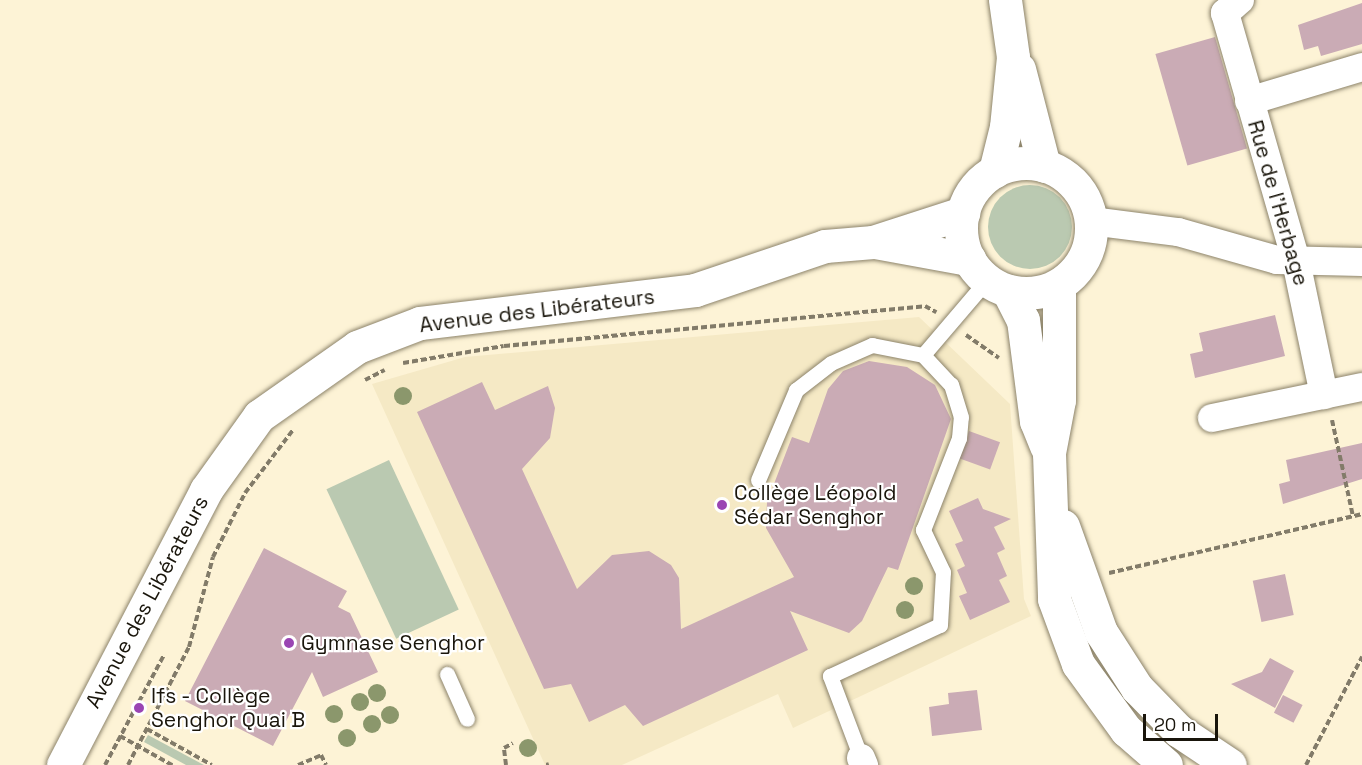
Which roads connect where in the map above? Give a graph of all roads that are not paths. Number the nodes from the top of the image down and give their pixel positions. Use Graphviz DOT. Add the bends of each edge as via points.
graph roads {
  1 [pos="1005,0"];
  2 [pos="1232,6"];
  3 [pos="1013,57"];
  4 [pos="1362,67"];
  5 [pos="1249,101"];
  6 [pos="1044,166"];
  7 [pos="995,171"];
  8 [pos="963,213"];
  9 [pos="1091,221"];
  10 [pos="873,242"];
  11 [pos="1296,261"];
  12 [pos="1362,262"];
  13 [pos="988,277"];
  14 [pos="1059,285"];
  15 [pos="923,355"];
  16 [pos="1362,387"];
  17 [pos="1325,395"];
  18 [pos="1212,418"];
  19 [pos="1049,453"];
  20 [pos="758,480"];
  21 [pos="1052,493"];
  22 [pos="447,674"];
  23 [pos="467,719"];
  24 [pos="862,762"];
  25 [pos="1223,763"];
  26 [pos="63,765"];
  27 [pos="1166,765"];
  1 -- 3 [label="main road"];
  2 -- 5 [label="street, Rue de l'Herbage"];
  3 -- 6 [label="main road"];
  3 -- 7 [label="main road"];
  4 -- 5 [label="street"];
  5 -- 11 [label="street, Rue de l'Herbage"];
  6 -- 7 [label="main road" via="1027,163"];
  6 -- 9 [label="main road" via="1080,192"];
  7 -- 8 [label="main road" via="969,196"];
  8 -- 10 [label="main road, Avenue des Libérateurs"];
  8 -- 13 [label="main road"];
  9 -- 11 [label="street" via="1178,232"];
  9 -- 14 [label="main road" via="1084,258"];
  10 -- 13 [label="main road, Avenue des Libérateurs"];
  10 -- 26 [label="main road, Avenue des Libérateurs" via="825,246 695,290 420,323 357,347 298,383 259,416 206,489"];
  11 -- 12 [label="street"];
  11 -- 17 [label="street, Rue de l'Herbage"];
  13 -- 14 [label="main road" via="1025,293"];
  13 -- 15 [label="lane"];
  13 -- 19 [label="main road" via="1023,320 1036,421"];
  14 -- 19 [label="main road" via="1059,400"];
  15 -- 20 [label="lane" via="872,345 831,363 796,390"];
  15 -- 24 [label="lane" via="951,384 961,417 959,438 923,530 943,572 940,626 830,676"];
  16 -- 17 [label="street"];
  17 -- 18 [label="street"];
  19 -- 21 [label="main road"];
  21 -- 25 [label="main road" via="1101,632 1137,688 1179,731"];
  21 -- 27 [label="main road" via="1054,599 1078,664 1126,730"];
  22 -- 23 [label="lane"];
}
